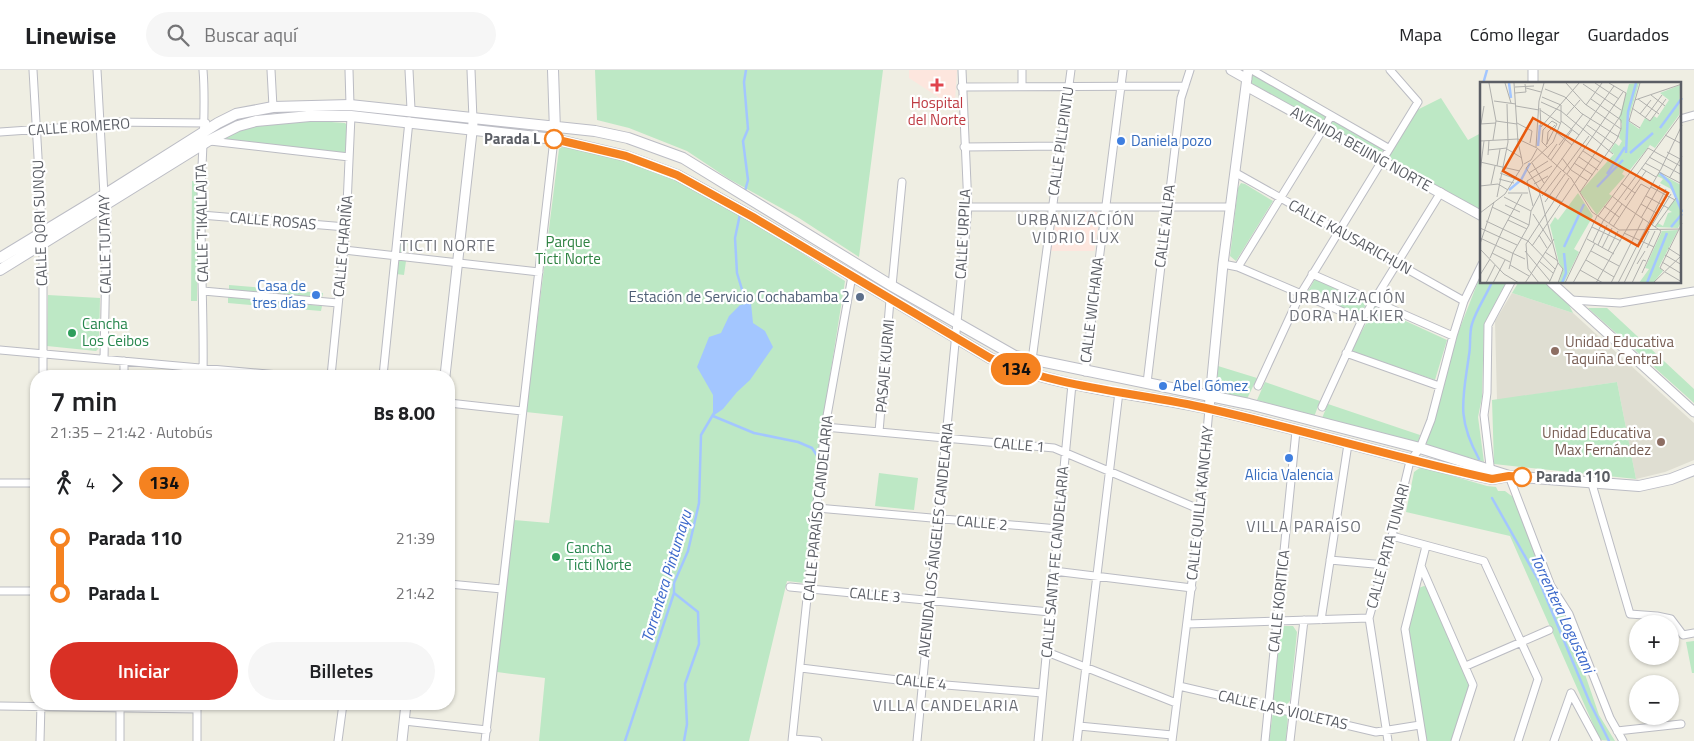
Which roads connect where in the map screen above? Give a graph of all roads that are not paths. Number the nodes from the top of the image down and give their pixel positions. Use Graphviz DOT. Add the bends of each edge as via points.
graph roads {
  1 [pos="33,70"];
  2 [pos="97,70"];
  3 [pos="203,70"];
  4 [pos="271,70"];
  5 [pos="349,70"];
  6 [pos="409,70"];
  7 [pos="471,70"];
  8 [pos="553,70"];
  9 [pos="962,70"];
  10 [pos="1022,70"];
  11 [pos="1071,70"];
  12 [pos="1123,70"];
  13 [pos="1190,70"];
  14 [pos="1231,70"];
  15 [pos="1390,70"];
  16 [pos="1248,76"];
  17 [pos="1022,86"];
  18 [pos="1069,86"];
  19 [pos="1185,86"];
  20 [pos="961,88"];
  21 [pos="1120,88"];
  22 [pos="350,105"];
  23 [pos="273,107"];
  24 [pos="411,110"];
  25 [pos="351,116"];
  26 [pos="1331,116"];
  27 [pos="409,121"];
  28 [pos="473,124"];
  29 [pos="100,125"];
  30 [pos="555,126"];
  31 [pos="1324,128"];
  32 [pos="36,130"];
  33 [pos="0,132"];
  34 [pos="204,136"];
  35 [pos="554,139"];
  36 [pos="964,146"];
  37 [pos="1060,146"];
  38 [pos="1388,148"];
  39 [pos="349,157"];
  40 [pos="1381,159"];
  41 [pos="1236,173"];
  42 [pos="902,182"];
  43 [pos="1440,192"];
  44 [pos="1279,199"];
  45 [pos="106,200"];
  46 [pos="1051,206"];
  47 [pos="1104,206"];
  48 [pos="1167,206"];
  49 [pos="968,207"];
  50 [pos="1231,207"];
  51 [pos="200,215"];
  52 [pos="1480,215"];
  53 [pos="346,227"];
  54 [pos="1338,231"];
  55 [pos="42,232"];
  56 [pos="43,244"];
  57 [pos="344,250"];
  58 [pos="396,254"];
  59 [pos="0,258"];
  60 [pos="458,263"];
  61 [pos="1397,263"];
  62 [pos="1223,264"];
  63 [pos="1238,267"];
  64 [pos="1480,268"];
  65 [pos="0,270"];
  66 [pos="539,272"];
  67 [pos="1312,274"];
  68 [pos="852,276"];
  69 [pos="1510,284"];
  70 [pos="1553,284"];
  71 [pos="892,286"];
  72 [pos="203,291"];
  73 [pos="1694,291"];
  74 [pos="1300,294"];
  75 [pos="890,300"];
  76 [pos="1571,300"];
  77 [pos="1374,302"];
  78 [pos="1464,302"];
  79 [pos="338,303"];
  80 [pos="1362,320"];
  81 [pos="958,325"];
  82 [pos="1453,336"];
  83 [pos="956,338"];
  84 [pos="0,350"];
  85 [pos="43,353"];
  86 [pos="1346,353"];
  87 [pos="104,358"];
  88 [pos="1032,360"];
  89 [pos="124,361"];
  90 [pos="203,367"];
  91 [pos="43,370"];
  92 [pos="124,370"];
  93 [pos="232,370"];
  94 [pos="332,370"];
  95 [pos="384,370"];
  96 [pos="447,370"];
  97 [pos="1085,372"];
  98 [pos="1072,384"];
  99 [pos="1148,384"];
  100 [pos="1258,386"];
  101 [pos="1439,386"];
  102 [pos="1120,392"];
  103 [pos="1210,396"];
  104 [pos="455,404"];
  105 [pos="1322,406"];
  106 [pos="1209,409"];
  107 [pos="522,411"];
  108 [pos="1694,412"];
  109 [pos="825,426"];
  110 [pos="1296,431"];
  111 [pos="879,432"];
  112 [pos="945,439"];
  113 [pos="1348,444"];
  114 [pos="1420,448"];
  115 [pos="1065,454"];
  116 [pos="1410,460"];
  117 [pos="1694,470"];
  118 [pos="1109,472"];
  119 [pos="1491,474"];
  120 [pos="1509,476"];
  121 [pos="0,483"];
  122 [pos="30,483"];
  123 [pos="1592,484"];
  124 [pos="817,508"];
  125 [pos="1201,510"];
  126 [pos="938,520"];
  127 [pos="1058,529"];
  128 [pos="1392,536"];
  129 [pos="1426,546"];
  130 [pos="1330,560"];
  131 [pos="1385,565"];
  132 [pos="1421,566"];
  133 [pos="1054,571"];
  134 [pos="1097,576"];
  135 [pos="455,585"];
  136 [pos="790,587"];
  137 [pos="808,588"];
  138 [pos="1192,588"];
  139 [pos="502,589"];
  140 [pos="0,591"];
  141 [pos="30,591"];
  142 [pos="930,600"];
  143 [pos="1050,612"];
  144 [pos="1369,618"];
  145 [pos="1304,620"];
  146 [pos="1321,620"];
  147 [pos="1277,621"];
  148 [pos="1186,624"];
  149 [pos="1549,630"];
  150 [pos="1694,633"];
  151 [pos="1522,642"];
  152 [pos="1047,652"];
  153 [pos="1466,666"];
  154 [pos="801,668"];
  155 [pos="1085,668"];
  156 [pos="922,682"];
  157 [pos="1179,686"];
  158 [pos="1042,693"];
  159 [pos="1176,703"];
  160 [pos="1268,705"];
  161 [pos="0,706"];
  162 [pos="30,706"];
  163 [pos="41,710"];
  164 [pos="120,710"];
  165 [pos="197,710"];
  166 [pos="342,710"];
  167 [pos="405,710"];
  168 [pos="1293,712"];
  169 [pos="404,721"];
  170 [pos="1681,724"];
  171 [pos="1420,725"];
  172 [pos="1079,726"];
  173 [pos="487,730"];
  174 [pos="1386,731"];
  175 [pos="1617,731"];
  176 [pos="1172,738"];
  177 [pos="792,740"];
  178 [pos="40,741"];
  179 [pos="120,741"];
  180 [pos="197,741"];
  181 [pos="338,741"];
  182 [pos="402,741"];
  183 [pos="485,741"];
  184 [pos="818,741"];
  185 [pos="917,741"];
  186 [pos="1038,741"];
  187 [pos="1077,741"];
  188 [pos="1265,741"];
  189 [pos="1290,741"];
  190 [pos="1388,741"];
  191 [pos="1423,741"];
  192 [pos="1454,741"];
  193 [pos="1518,741"];
  194 [pos="1554,741"];
  195 [pos="1597,741"];
  196 [pos="1623,741"];
  1 -- 32 [label="street, CALLE QORI SUNQU"];
  2 -- 29 [label="street, CALLE TUTAYAY"];
  3 -- 34 [label="street, CALLE T'IKALLAJTA"];
  4 -- 23 [label="street"];
  5 -- 22 [label="street"];
  6 -- 24 [label="street"];
  7 -- 28 [label="street"];
  8 -- 30 [label="main road"];
  9 -- 20 [label="street, CALLE URPILA"];
  10 -- 17 [label="street"];
  11 -- 18 [label="street, CALLE PILLPINTU"];
  12 -- 21 [label="street, CALLE WICHANA"];
  13 -- 19 [label="street, CALLE ALLPA"];
  14 -- 16 [label="street, AVENIDA BEIJING NORTE"];
  15 -- 38 [label="street" via="1418,102"];
  16 -- 26 [label="street, AVENIDA BEIJING NORTE"];
  16 -- 31 [label="street, AVENIDA BEIJING NORTE"];
  16 -- 41 [label="street, CALLE QUILLA KANCHAY"];
  17 -- 18 [label="street"];
  17 -- 20 [label="street"];
  18 -- 21 [label="street"];
  18 -- 37 [label="street, CALLE PILLPINTU"];
  19 -- 21 [label="street"];
  19 -- 48 [label="street, CALLE ALLPA"];
  20 -- 36 [label="street, CALLE URPILA"];
  21 -- 47 [label="street, CALLE WICHANA"];
  22 -- 23 [label="main road"];
  22 -- 24 [label="main road"];
  23 -- 34 [label="main road" via="236,114 218,122"];
  24 -- 28 [label="main road"];
  25 -- 27 [label="main road"];
  25 -- 34 [label="main road" via="256,121"];
  25 -- 39 [label="street, CALLE CHARIÑA"];
  26 -- 31 [label="street"];
  26 -- 38 [label="street, AVENIDA BEIJING NORTE"];
  27 -- 28 [label="main road"];
  27 -- 58 [label="street"];
  28 -- 30 [label="main road"];
  28 -- 35 [label="main road"];
  28 -- 60 [label="street"];
  29 -- 32 [label="street, CALLE ROMERO"];
  29 -- 34 [label="street, CALLE ROMERO" via="108,122"];
  29 -- 45 [label="street, CALLE TUTAYAY"];
  30 -- 35 [label="main road"];
  30 -- 71 [label="main road" via="595,130 684,158"];
  31 -- 40 [label="street, AVENIDA BEIJING NORTE"];
  31 -- 44 [label="street"];
  32 -- 33 [label="street, CALLE ROMERO"];
  32 -- 55 [label="street, CALLE QORI SUNQU"];
  34 -- 39 [label="street, CALLE ROMERO"];
  34 -- 45 [label="main road"];
  34 -- 51 [label="street, CALLE T'IKALLAJTA"];
  35 -- 66 [label="street"];
  35 -- 68 [label="main road" via="603,150 677,175"];
  36 -- 37 [label="street"];
  36 -- 49 [label="street, CALLE URPILA"];
  37 -- 46 [label="street, CALLE PILLPINTU"];
  38 -- 40 [label="street"];
  39 -- 53 [label="street, CALLE CHARIÑA"];
  40 -- 43 [label="street, AVENIDA BEIJING NORTE"];
  40 -- 54 [label="street"];
  41 -- 44 [label="street, CALLE KAUSARICHUN"];
  41 -- 50 [label="street, CALLE QUILLA KANCHAY"];
  42 -- 71 [label="street"];
  43 -- 52 [label="street, AVENIDA BEIJING NORTE"];
  43 -- 61 [label="street"];
  44 -- 54 [label="street, CALLE KAUSARICHUN"];
  44 -- 63 [label="street"];
  45 -- 55 [label="main road"];
  45 -- 56 [label="main road"];
  45 -- 87 [label="street, CALLE TUTAYAY"];
  46 -- 47 [label="street"];
  46 -- 49 [label="street"];
  46 -- 88 [label="street, CALLE PILLPINTU"];
  47 -- 48 [label="street"];
  47 -- 97 [label="street, CALLE WICHANA"];
  48 -- 50 [label="street"];
  48 -- 99 [label="street, CALLE ALLPA"];
  49 -- 81 [label="street, CALLE URPILA"];
  50 -- 62 [label="street, CALLE QUILLA KANCHAY"];
  51 -- 53 [label="street, CALLE ROSAS"];
  51 -- 72 [label="street, CALLE T'IKALLAJTA"];
  53 -- 57 [label="street, CALLE CHARIÑA"];
  54 -- 61 [label="street, CALLE KAUSARICHUN"];
  54 -- 67 [label="street"];
  55 -- 56 [label="street, CALLE QORI SUNQU"];
  55 -- 59 [label="main road"];
  56 -- 65 [label="main road"];
  56 -- 85 [label="street, CALLE QORI SUNQU"];
  57 -- 58 [label="street"];
  57 -- 79 [label="street, CALLE CHARIÑA"];
  58 -- 60 [label="street"];
  58 -- 95 [label="street"];
  60 -- 66 [label="street"];
  60 -- 96 [label="street"];
  61 -- 77 [label="street"];
  61 -- 78 [label="street, CALLE KAUSARICHUN"];
  62 -- 63 [label="street"];
  62 -- 103 [label="street, CALLE QUILLA KANCHAY"];
  63 -- 74 [label="street"];
  64 -- 78 [label="street, CALLE PATA TUNARI"];
  66 -- 107 [label="street"];
  67 -- 74 [label="street"];
  67 -- 77 [label="street"];
  68 -- 75 [label="main road"];
  68 -- 109 [label="street, CALLE PARAÍSO CANDELARIA"];
  69 -- 119 [label="street" via="1488,325 1484,415"];
  70 -- 76 [label="street"];
  71 -- 81 [label="main road"];
  72 -- 79 [label="street"];
  72 -- 90 [label="street, CALLE T'IKALLAJTA"];
  73 -- 76 [label="street" via="1620,303"];
  74 -- 80 [label="street"];
  74 -- 100 [label="street"];
  75 -- 83 [label="main road"];
  75 -- 111 [label="street, PASAJE KURMI"];
  76 -- 108 [label="street"];
  77 -- 80 [label="street"];
  77 -- 82 [label="street"];
  78 -- 82 [label="street, CALLE PATA TUNARI"];
  79 -- 94 [label="street, CALLE CHARIÑA"];
  80 -- 86 [label="street"];
  81 -- 83 [label="street, CALLE URPILA"];
  81 -- 88 [label="main road" via="1016,356"];
  82 -- 101 [label="street, CALLE PATA TUNARI"];
  83 -- 98 [label="main road" via="1010,367"];
  83 -- 112 [label="street, AVENIDA LOS ÁNGELES CANDELARIA"];
  84 -- 85 [label="street"];
  85 -- 87 [label="street"];
  85 -- 91 [label="street, CALLE QORI SUNQU"];
  86 -- 101 [label="street"];
  86 -- 105 [label="street"];
  87 -- 89 [label="street"];
  88 -- 97 [label="main road"];
  89 -- 90 [label="street"];
  89 -- 92 [label="street"];
  90 -- 93 [label="street"];
  97 -- 99 [label="main road"];
  98 -- 102 [label="main road"];
  98 -- 115 [label="street, CALLE SANTA FE CANDELARIA"];
  99 -- 103 [label="main road"];
  101 -- 114 [label="street, CALLE PATA TUNARI"];
  102 -- 106 [label="main road"];
  102 -- 118 [label="street"];
  103 -- 106 [label="street, CALLE QUILLA KANCHAY"];
  103 -- 114 [label="main road"];
  104 -- 107 [label="street"];
  106 -- 110 [label="main road"];
  106 -- 125 [label="street, CALLE QUILLA KANCHAY"];
  107 -- 139 [label="street"];
  109 -- 111 [label="street, CALLE 1"];
  109 -- 124 [label="street, CALLE PARAÍSO CANDELARIA"];
  110 -- 113 [label="main road"];
  110 -- 147 [label="street, CALLE KORITICA"];
  111 -- 112 [label="street, CALLE 1"];
  112 -- 115 [label="street, CALLE 1" via="1054,448"];
  112 -- 126 [label="street, AVENIDA LOS ÁNGELES CANDELARIA"];
  113 -- 116 [label="main road"];
  113 -- 130 [label="street"];
  114 -- 116 [label="street, CALLE PATA TUNARI"];
  114 -- 119 [label="main road"];
  115 -- 118 [label="street, CALLE 1"];
  115 -- 127 [label="street, CALLE SANTA FE CANDELARIA"];
  116 -- 119 [label="main road"];
  116 -- 128 [label="street, CALLE PATA TUNARI"];
  117 -- 123 [label="main road" via="1639,486"];
  118 -- 125 [label="street, CALLE 1"];
  118 -- 134 [label="street"];
  119 -- 120 [label="main road"];
  120 -- 123 [label="main road"];
  120 -- 175 [label="street" via="1551,586 1569,614"];
  121 -- 122 [label="street"];
  123 -- 150 [label="street" via="1630,614 1671,619 1683,635"];
  124 -- 126 [label="street, CALLE 2"];
  124 -- 137 [label="street, CALLE PARAÍSO CANDELARIA"];
  125 -- 138 [label="street, CALLE QUILLA KANCHAY"];
  126 -- 127 [label="street, CALLE 2"];
  126 -- 142 [label="street, AVENIDA LOS ÁNGELES CANDELARIA"];
  127 -- 133 [label="street, CALLE SANTA FE CANDELARIA"];
  128 -- 129 [label="street"];
  128 -- 131 [label="street, CALLE PATA TUNARI"];
  129 -- 132 [label="street"];
  129 -- 151 [label="street" via="1484,561"];
  130 -- 131 [label="street"];
  130 -- 146 [label="street"];
  131 -- 144 [label="street, CALLE PATA TUNARI"];
  132 -- 153 [label="street"];
  132 -- 171 [label="street" via="1405,629"];
  133 -- 134 [label="street"];
  133 -- 143 [label="street, CALLE SANTA FE CANDELARIA"];
  134 -- 138 [label="street"];
  134 -- 155 [label="street"];
  135 -- 139 [label="street"];
  136 -- 137 [label="street, CALLE 3"];
  137 -- 142 [label="street, CALLE 3"];
  137 -- 154 [label="street, CALLE PARAÍSO CANDELARIA"];
  138 -- 148 [label="street, CALLE QUILLA KANCHAY"];
  139 -- 173 [label="street"];
  140 -- 141 [label="street"];
  142 -- 143 [label="street, CALLE 3"];
  142 -- 156 [label="street, AVENIDA LOS ÁNGELES CANDELARIA"];
  143 -- 152 [label="street, CALLE SANTA FE CANDELARIA"];
  144 -- 146 [label="street"];
  144 -- 174 [label="street"];
  145 -- 146 [label="street"];
  145 -- 147 [label="street"];
  145 -- 168 [label="street"];
  147 -- 148 [label="street"];
  147 -- 160 [label="street, CALLE KORITICA"];
  148 -- 157 [label="street, CALLE QUILLA KANCHAY"];
  149 -- 151 [label="street"];
  151 -- 153 [label="street"];
  151 -- 193 [label="street" via="1538,678"];
  152 -- 155 [label="street"];
  152 -- 158 [label="street, CALLE SANTA FE CANDELARIA"];
  153 -- 192 [label="street" via="1473,685"];
  154 -- 156 [label="street, CALLE 4"];
  154 -- 177 [label="street, CALLE PARAÍSO CANDELARIA"];
  155 -- 159 [label="street"];
  155 -- 172 [label="street"];
  156 -- 158 [label="street, CALLE 4"];
  156 -- 185 [label="street, AVENIDA LOS ÁNGELES CANDELARIA"];
  157 -- 159 [label="street, CALLE QUILLA KANCHAY"];
  157 -- 160 [label="street, CALLE LAS VIOLETAS"];
  158 -- 186 [label="street, CALLE SANTA FE CANDELARIA"];
  159 -- 176 [label="street, CALLE QUILLA KANCHAY"];
  160 -- 168 [label="street, CALLE LAS VIOLETAS"];
  160 -- 188 [label="street, CALLE KORITICA"];
  161 -- 162 [label="street"];
  163 -- 178 [label="street"];
  164 -- 179 [label="street"];
  165 -- 180 [label="street"];
  166 -- 181 [label="street"];
  167 -- 169 [label="street"];
  168 -- 174 [label="street, CALLE LAS VIOLETAS" via="1376,732"];
  168 -- 189 [label="street"];
  169 -- 173 [label="street"];
  169 -- 182 [label="street"];
  170 -- 175 [label="street"];
  171 -- 174 [label="street, CALLE LAS VIOLETAS"];
  171 -- 191 [label="street"];
  172 -- 176 [label="street"];
  172 -- 187 [label="street"];
  173 -- 183 [label="street"];
  174 -- 190 [label="street"];
  175 -- 196 [label="street"];
  177 -- 184 [label="street"];
  194 -- 195 [label="street" via="1571,693"];
}
